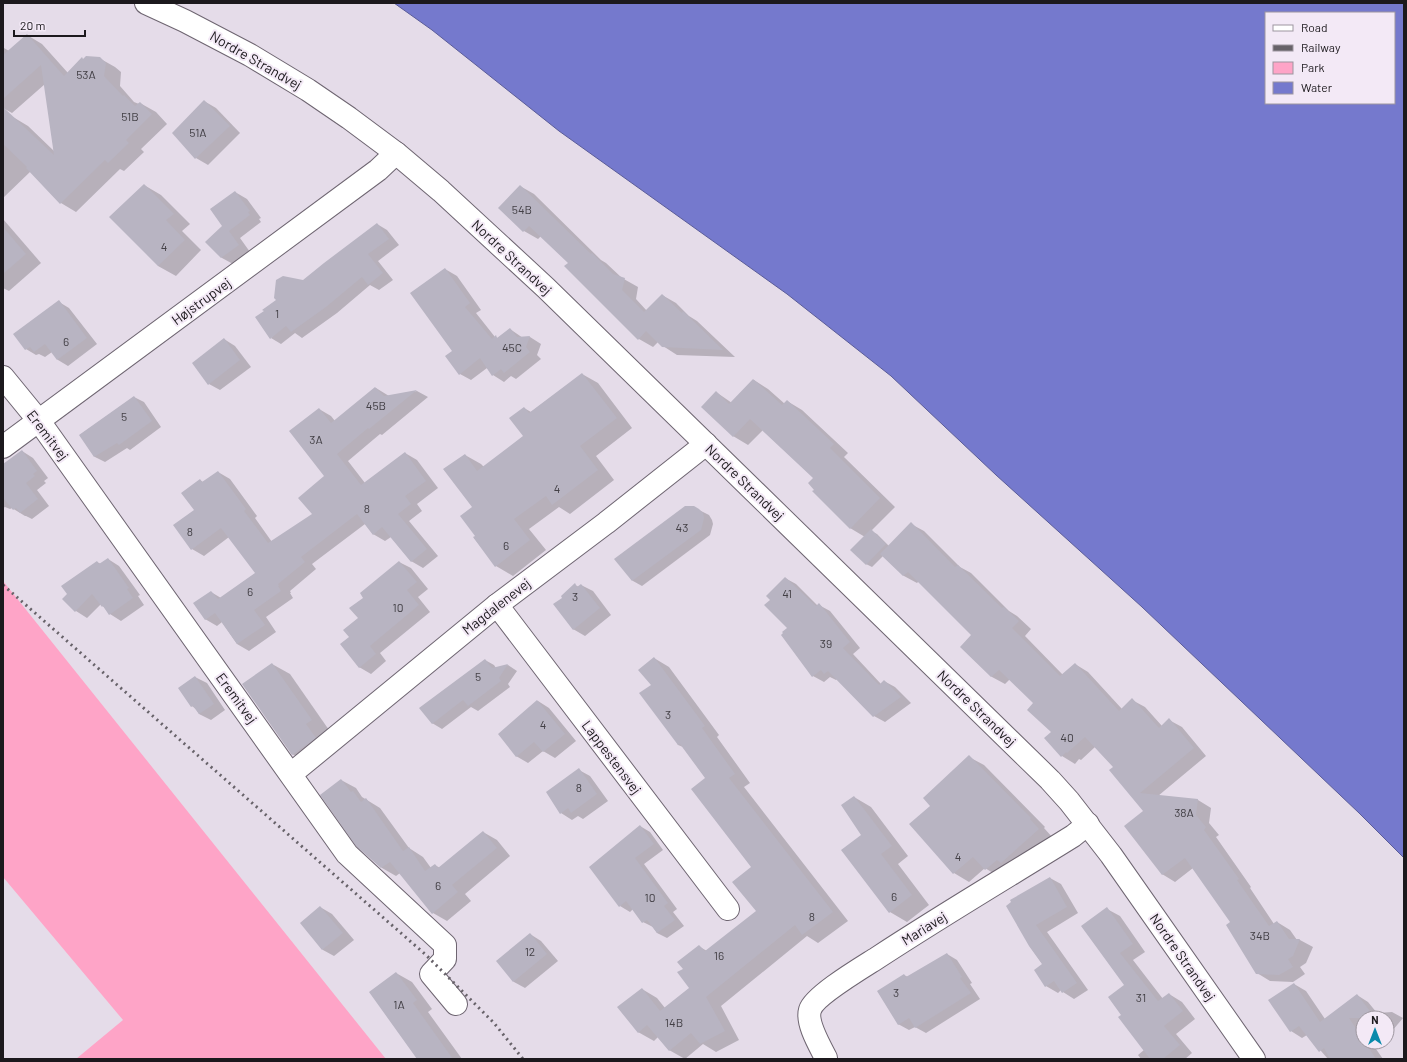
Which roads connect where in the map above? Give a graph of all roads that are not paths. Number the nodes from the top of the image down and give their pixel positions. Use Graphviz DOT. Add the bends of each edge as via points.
graph roads {
  1 [pos="146,3"];
  2 [pos="396,153"];
  3 [pos="3,377"];
  4 [pos="39,421"];
  5 [pos="706,444"];
  6 [pos="3,447"];
  7 [pos="496,605"];
  8 [pos="291,774"];
  9 [pos="1088,824"];
  10 [pos="728,909"];
  11 [pos="456,1004"];
  12 [pos="826,1058"];
  13 [pos="1254,1059"];
  1 -- 2 [label="street, Nordre Strandvej" via="215,36 281,72"];
  2 -- 4 [label="street, Højstrupvej" via="378,170"];
  2 -- 5 [label="street, Nordre Strandvej" via="441,190 541,283"];
  3 -- 4 [label="street, Eremitvej"];
  4 -- 6 [label="street, Højstrupvej"];
  4 -- 8 [label="street, Eremitvej"];
  5 -- 7 [label="street, Magdalenevej"];
  5 -- 9 [label="street, Nordre Strandvej" via="1026,755"];
  7 -- 8 [label="street, Magdalenevej"];
  7 -- 10 [label="street, Lappestensvej"];
  8 -- 11 [label="street, Eremitvej" via="347,854 445,945 445,959 431,974"];
  9 -- 12 [label="street, Mariavej" via="1073,836 937,919 835,986 815,1003 810,1010 809,1021"];
  9 -- 13 [label="street, Nordre Strandvej"];
}
